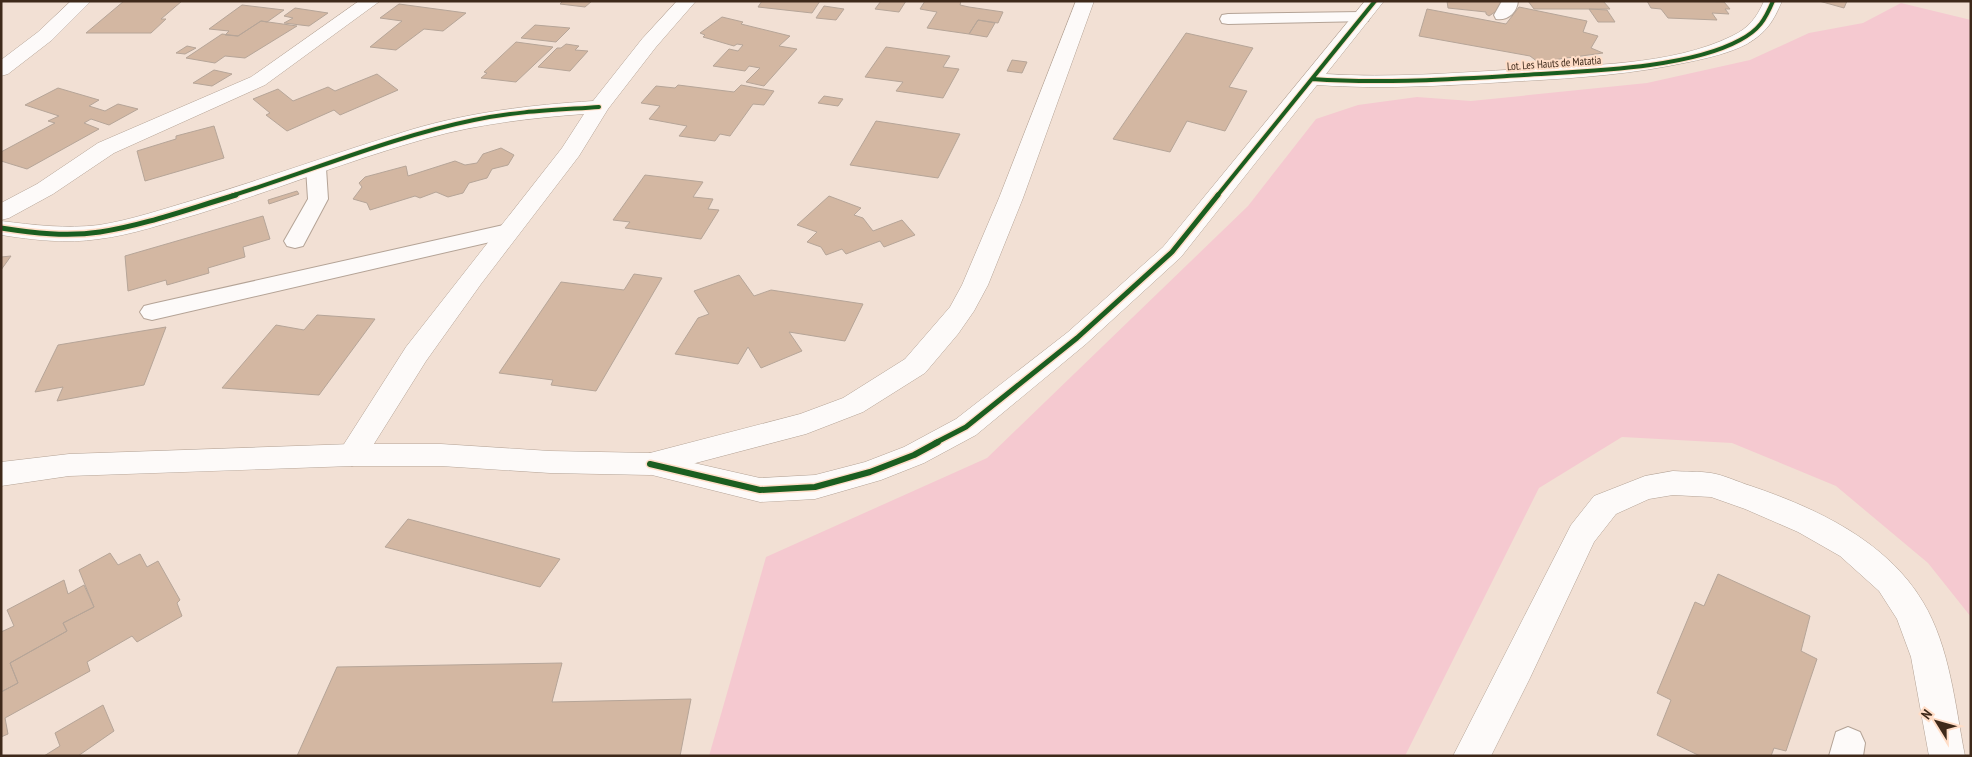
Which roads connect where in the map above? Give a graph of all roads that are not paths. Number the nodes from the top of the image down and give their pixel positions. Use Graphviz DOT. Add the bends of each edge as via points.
graph roads {
  1 [pos="82,1"];
  2 [pos="371,1"];
  3 [pos="687,1"];
  4 [pos="1085,1"];
  5 [pos="1774,1"];
  6 [pos="1368,9"];
  7 [pos="1228,19"];
  8 [pos="1,70"];
  9 [pos="1312,79"];
  10 [pos="599,107"];
  11 [pos="316,168"];
  12 [pos="1,214"];
  13 [pos="1,228"];
  14 [pos="508,231"];
  15 [pos="295,241"];
  16 [pos="152,312"];
  17 [pos="352,455"];
  18 [pos="650,464"];
  19 [pos="1,474"];
  20 [pos="1471,756"];
  21 [pos="1947,756"];
  1 -- 8 [label="street" via="45,36"];
  2 -- 12 [label="street" via="258,82 106,148"];
  3 -- 10 [label="street"];
  4 -- 18 [label="street" via="975,285 950,328 915,366 853,406 806,423"];
  5 -- 9 [label="street, Lot. Les Hauts de Matatia" via="1769,18 1754,31 1716,49 1664,62 1477,78 1360,83"];
  6 -- 7 [label="lane"];
  6 -- 9 [label="street"];
  9 -- 18 [label="street" via="1172,252 1077,338 966,428 914,456 814,487 760,490"];
  10 -- 11 [label="street" via="522,112 474,120 419,134"];
  10 -- 14 [label="street" via="571,151"];
  11 -- 13 [label="street" via="148,221 98,232 44,234"];
  11 -- 15 [label="lane" via="318,200"];
  14 -- 16 [label="lane"];
  14 -- 17 [label="street" via="416,354"];
  17 -- 18 [label="street" via="441,455"];
  17 -- 19 [label="street" via="68,464"];
  20 -- 21 [label="street" via="1582,534 1605,505 1645,488 1673,483 1712,485 1808,522 1851,547 1891,581 1912,613 1928,657"];
}
